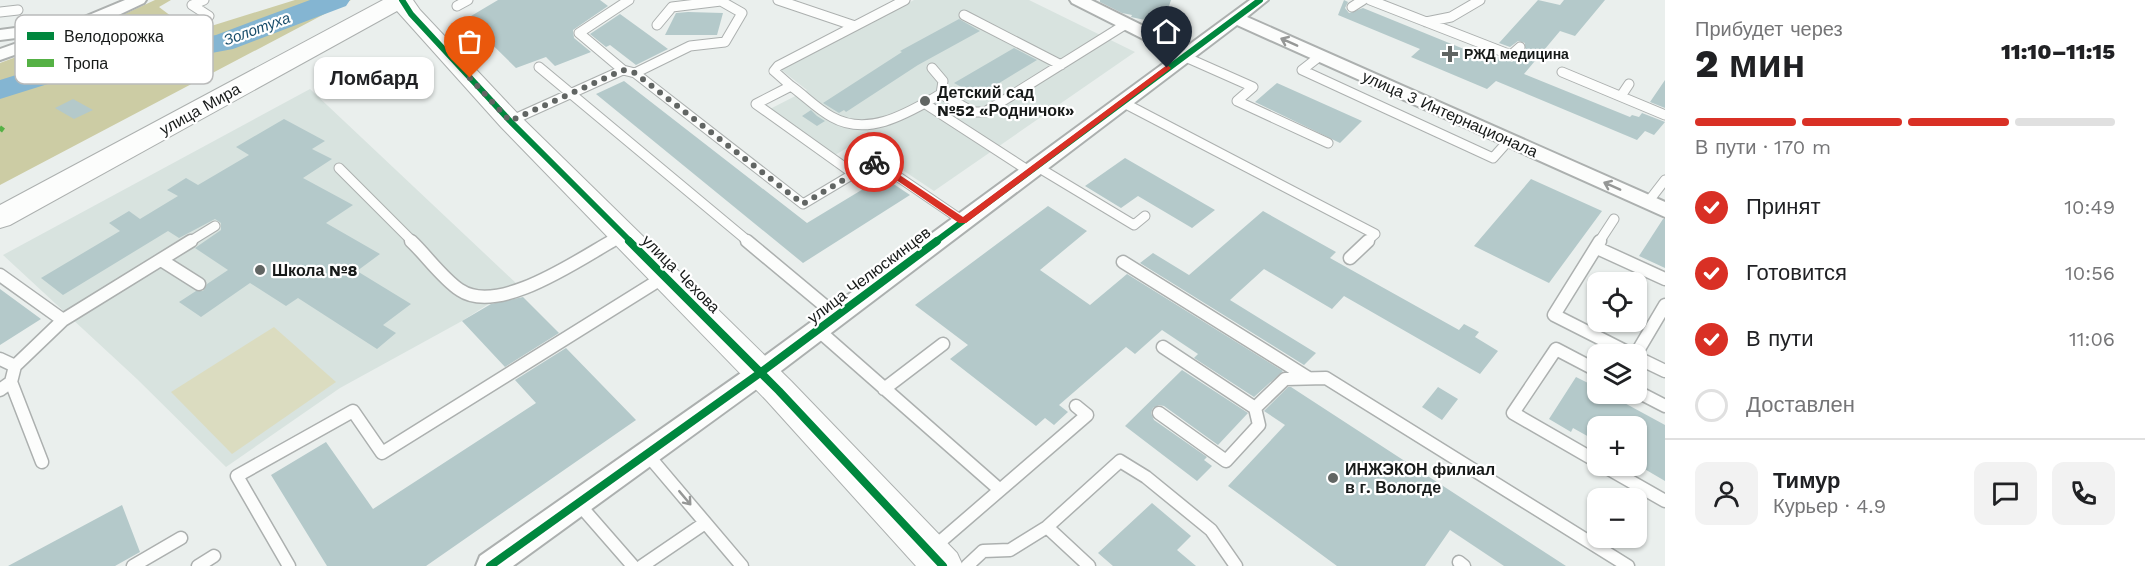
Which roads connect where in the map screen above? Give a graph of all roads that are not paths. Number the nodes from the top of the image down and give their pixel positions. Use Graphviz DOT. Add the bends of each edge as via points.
graph roads {
  1 [pos="138,0"];
  2 [pos="204,0"];
  3 [pos="401,0"];
  4 [pos="468,0"];
  5 [pos="629,0"];
  6 [pos="778,0"];
  7 [pos="905,0"];
  8 [pos="1078,0"];
  9 [pos="1260,0"];
  10 [pos="1363,0"];
  11 [pos="1370,0"];
  12 [pos="1480,0"];
  13 [pos="458,6"];
  14 [pos="1352,7"];
  15 [pos="18,10"];
  16 [pos="0,12"];
  17 [pos="105,15"];
  18 [pos="207,15"];
  19 [pos="964,15"];
  20 [pos="1235,18"];
  21 [pos="1425,22"];
  22 [pos="1126,24"];
  23 [pos="657,25"];
  24 [pos="855,26"];
  25 [pos="15,33"];
  26 [pos="0,35"];
  27 [pos="1520,46"];
  28 [pos="15,50"];
  29 [pos="0,55"];
  30 [pos="1184,55"];
  31 [pos="1061,65"];
  32 [pos="539,67"];
  33 [pos="932,68"];
  34 [pos="623,70"];
  35 [pos="1562,72"];
  36 [pos="635,73"];
  37 [pos="1629,84"];
  38 [pos="791,86"];
  39 [pos="571,93"];
  40 [pos="941,94"];
  41 [pos="1621,96"];
  42 [pos="1122,102"];
  43 [pos="924,103"];
  44 [pos="1665,115"];
  45 [pos="510,121"];
  46 [pos="1328,143"];
  47 [pos="339,168"];
  48 [pos="1033,169"];
  49 [pos="854,174"];
  50 [pos="1665,180"];
  51 [pos="1656,206"];
  52 [pos="1145,216"];
  53 [pos="0,218"];
  54 [pos="1614,219"];
  55 [pos="963,221"];
  56 [pos="215,226"];
  57 [pos="622,234"];
  58 [pos="1597,248"];
  59 [pos="1350,258"];
  60 [pos="161,260"];
  61 [pos="1123,262"];
  62 [pos="0,275"];
  63 [pos="664,277"];
  64 [pos="1665,279"];
  65 [pos="199,284"];
  66 [pos="1665,305"];
  67 [pos="837,316"];
  68 [pos="63,320"];
  69 [pos="818,330"];
  70 [pos="943,344"];
  71 [pos="1611,344"];
  72 [pos="1642,344"];
  73 [pos="1162,346"];
  74 [pos="0,359"];
  75 [pos="1647,361"];
  76 [pos="1587,365"];
  77 [pos="15,366"];
  78 [pos="1665,371"];
  79 [pos="760,373"];
  80 [pos="1307,377"];
  81 [pos="11,382"];
  82 [pos="884,388"];
  83 [pos="0,390"];
  84 [pos="1647,397"];
  85 [pos="1076,406"];
  86 [pos="1665,406"];
  87 [pos="1255,408"];
  88 [pos="1160,413"];
  89 [pos="647,454"];
  90 [pos="1587,456"];
  91 [pos="42,462"];
  92 [pos="1621,476"];
  93 [pos="1000,490"];
  94 [pos="1665,501"];
  95 [pos="578,503"];
  96 [pos="705,523"];
  97 [pos="1047,527"];
  98 [pos="181,538"];
  99 [pos="214,556"];
  100 [pos="936,558"];
  101 [pos="133,566"];
  102 [pos="198,566"];
  103 [pos="289,566"];
  104 [pos="490,566"];
  105 [pos="633,566"];
  106 [pos="642,566"];
  107 [pos="742,566"];
  108 [pos="968,566"];
  109 [pos="1089,566"];
  110 [pos="1236,566"];
  111 [pos="1628,566"];
  1 -- 17 [label="street"];
  2 -- 18 [label="lane" via="192,5"];
  3 -- 45 [label="street, улица Чехова"];
  3 -- 53 [label="street, улица Мира"];
  4 -- 13 [label="lane"];
  5 -- 34 [label="lane" via="579,33"];
  6 -- 24 [label="lane"];
  7 -- 24 [label="lane"];
  8 -- 22 [label="street"];
  9 -- 20 [label="street, улица Челюскинцев"];
  10 -- 14 [label="lane"];
  11 -- 21 [label="lane"];
  12 -- 21 [label="lane" via="1451,17"];
  15 -- 16 [label="lane"];
  19 -- 31 [label="lane"];
  20 -- 30 [label="street, улица Челюскинцев"];
  51 -- 20 [label="street, улица 3 Интернационала, one-way"];
  21 -- 27 [label="lane" via="1511,55"];
  22 -- 30 [label="street"];
  22 -- 31 [label="lane"];
  23 -- 36 [label="lane" via="672,7 721,1 742,13 725,42 690,46"];
  24 -- 38 [label="lane" via="775,68 776,75"];
  25 -- 26 [label="street"];
  28 -- 29 [label="street"];
  30 -- 42 [label="street, улица Челюскинцев"];
  30 -- 46 [label="lane" via="1253,87 1237,101"];
  31 -- 40 [label="lane" via="986,112 973,112"];
  32 -- 39 [label="lane"];
  33 -- 40 [label="lane" via="943,81"];
  34 -- 36 [label="lane"];
  34 -- 39 [label="lane"];
  35 -- 41 [label="lane"];
  36 -- 49 [label="lane" via="803,204"];
  37 -- 41 [label="lane"];
  38 -- 43 [label="lane" via="833,118 857,126 880,123"];
  38 -- 49 [label="lane" via="756,104"];
  39 -- 45 [label="lane"];
  39 -- 67 [label="lane"];
  40 -- 43 [label="lane"];
  41 -- 44 [label="lane"];
  42 -- 48 [label="street, улица Челюскинцев"];
  42 -- 59 [label="lane" via="1375,234"];
  43 -- 48 [label="lane"];
  45 -- 57 [label="street, улица Чехова"];
  47 -- 57 [label="lane" via="460,290 477,296 496,296 537,282"];
  48 -- 52 [label="lane" via="1134,225"];
  48 -- 55 [label="street, улица Челюскинцев"];
  49 -- 55 [label="lane" via="875,161"];
  50 -- 51 [label="lane"];
  54 -- 58 [label="lane"];
  55 -- 67 [label="street, улица Челюскинцев"];
  56 -- 60 [label="lane"];
  57 -- 63 [label="street, улица Чехова"];
  58 -- 64 [label="lane"];
  58 -- 71 [label="lane" via="1554,315"];
  60 -- 65 [label="lane"];
  60 -- 68 [label="lane"];
  61 -- 80 [label="lane"];
  62 -- 68 [label="lane"];
  63 -- 79 [label="street, улица Чехова"];
  63 -- 103 [label="lane" via="382,453 353,411 237,476"];
  66 -- 72 [label="lane"];
  67 -- 69 [label="street, улица Челюскинцев"];
  68 -- 77 [label="lane"];
  69 -- 79 [label="street, улица Челюскинцев"];
  69 -- 82 [label="lane"];
  70 -- 82 [label="lane"];
  73 -- 87 [label="lane"];
  74 -- 77 [label="lane"];
  75 -- 78 [label="lane"];
  76 -- 90 [label="lane" via="1556,349 1513,413"];
  77 -- 81 [label="lane"];
  79 -- 89 [label="street, улица Челюскинцев"];
  79 -- 100 [label="street, улица Чехова"];
  80 -- 87 [label="lane" via="1285,379"];
  80 -- 111 [label="lane" via="1326,378"];
  81 -- 83 [label="lane"];
  81 -- 91 [label="lane"];
  82 -- 93 [label="lane"];
  84 -- 86 [label="lane"];
  85 -- 93 [label="lane" via="1087,415"];
  87 -- 88 [label="lane" via="1259,425 1226,461"];
  89 -- 95 [label="street, улица Челюскинцев"];
  89 -- 96 [label="lane, one-way"];
  92 -- 94 [label="lane"];
  93 -- 100 [label="lane"];
  95 -- 104 [label="street, улица Челюскинцев"];
  95 -- 105 [label="lane"];
  96 -- 106 [label="lane"];
  96 -- 107 [label="lane"];
  97 -- 108 [label="lane" via="1010,550 983,551"];
  97 -- 109 [label="lane"];
  97 -- 110 [label="lane" via="1120,461 1211,530"];
  98 -- 101 [label="lane"];
  99 -- 102 [label="lane"];
}
